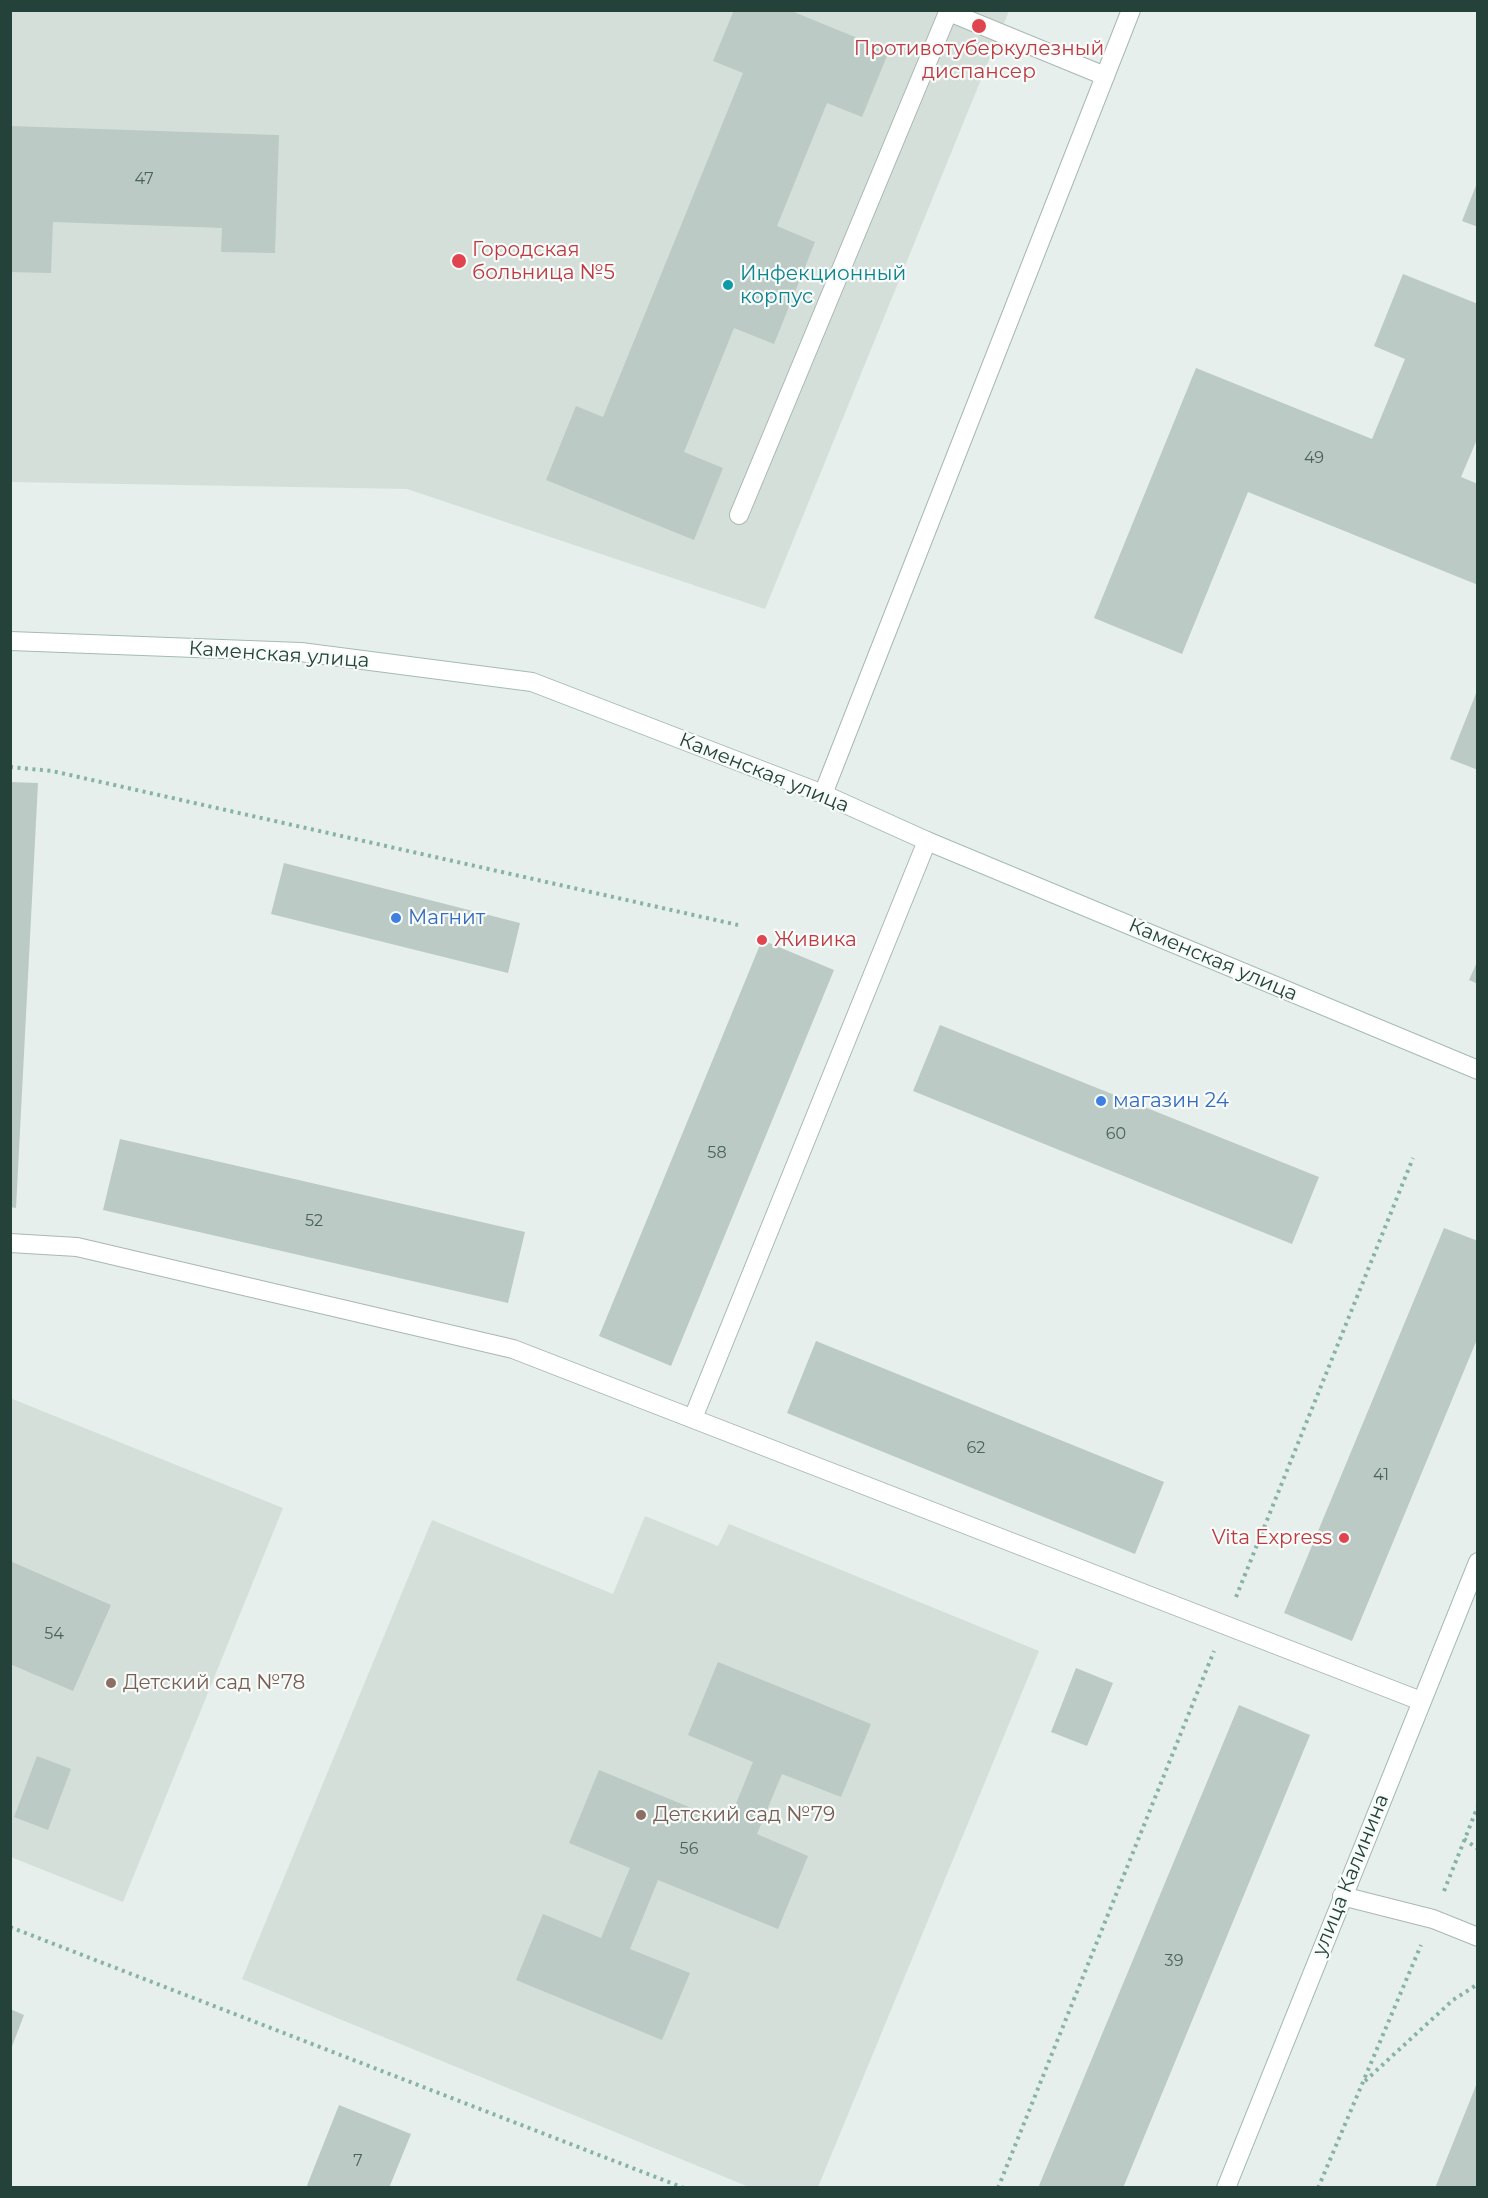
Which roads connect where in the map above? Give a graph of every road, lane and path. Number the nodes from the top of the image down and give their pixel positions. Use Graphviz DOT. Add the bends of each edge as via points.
graph roads {
  1 [pos="1131,10"];
  2 [pos="949,11"];
  3 [pos="1105,76"];
  4 [pos="739,515"];
  5 [pos="10,641"];
  6 [pos="10,767"];
  7 [pos="823,794"];
  8 [pos="927,841"];
  9 [pos="738,925"];
  10 [pos="1478,1070"];
  11 [pos="1413,1158"];
  12 [pos="10,1243"];
  13 [pos="693,1418"];
  14 [pos="1478,1562"];
  15 [pos="1224,1624"];
  16 [pos="1421,1701"];
  17 [pos="1478,1806"];
  18 [pos="1464,1839"];
  19 [pos="1478,1850"];
  20 [pos="1342,1896"];
  21 [pos="1432,1919"];
  22 [pos="10,1927"];
  23 [pos="1478,1936"];
  24 [pos="1478,1984"];
  25 [pos="1363,2083"];
  26 [pos="684,2187"];
  27 [pos="998,2187"];
  28 [pos="1226,2187"];
  29 [pos="1318,2187"];
  1 -- 3 [label="street"];
  2 -- 3 [label="street"];
  2 -- 4 [label="street"];
  3 -- 7 [label="street"];
  5 -- 7 [label="street, Каменская улица" via="301,652 532,682"];
  6 -- 9 [label="path" via="52,771"];
  7 -- 8 [label="street, Каменская улица"];
  8 -- 10 [label="street, Каменская улица"];
  8 -- 13 [label="street"];
  11 -- 15 [label="path"];
  12 -- 13 [label="street" via="77,1247 513,1349"];
  13 -- 15 [label="street"];
  14 -- 16 [label="street, улица Калинина"];
  15 -- 16 [label="street"];
  15 -- 27 [label="path"];
  16 -- 20 [label="street, улица Калинина"];
  17 -- 18 [label="path"];
  18 -- 19 [label="path"];
  18 -- 21 [label="path"];
  20 -- 21 [label="street"];
  20 -- 28 [label="street, улица Калинина"];
  21 -- 23 [label="street"];
  21 -- 25 [label="path"];
  22 -- 26 [label="path"];
  24 -- 25 [label="path" via="1453,2000"];
  25 -- 29 [label="path"];
}
